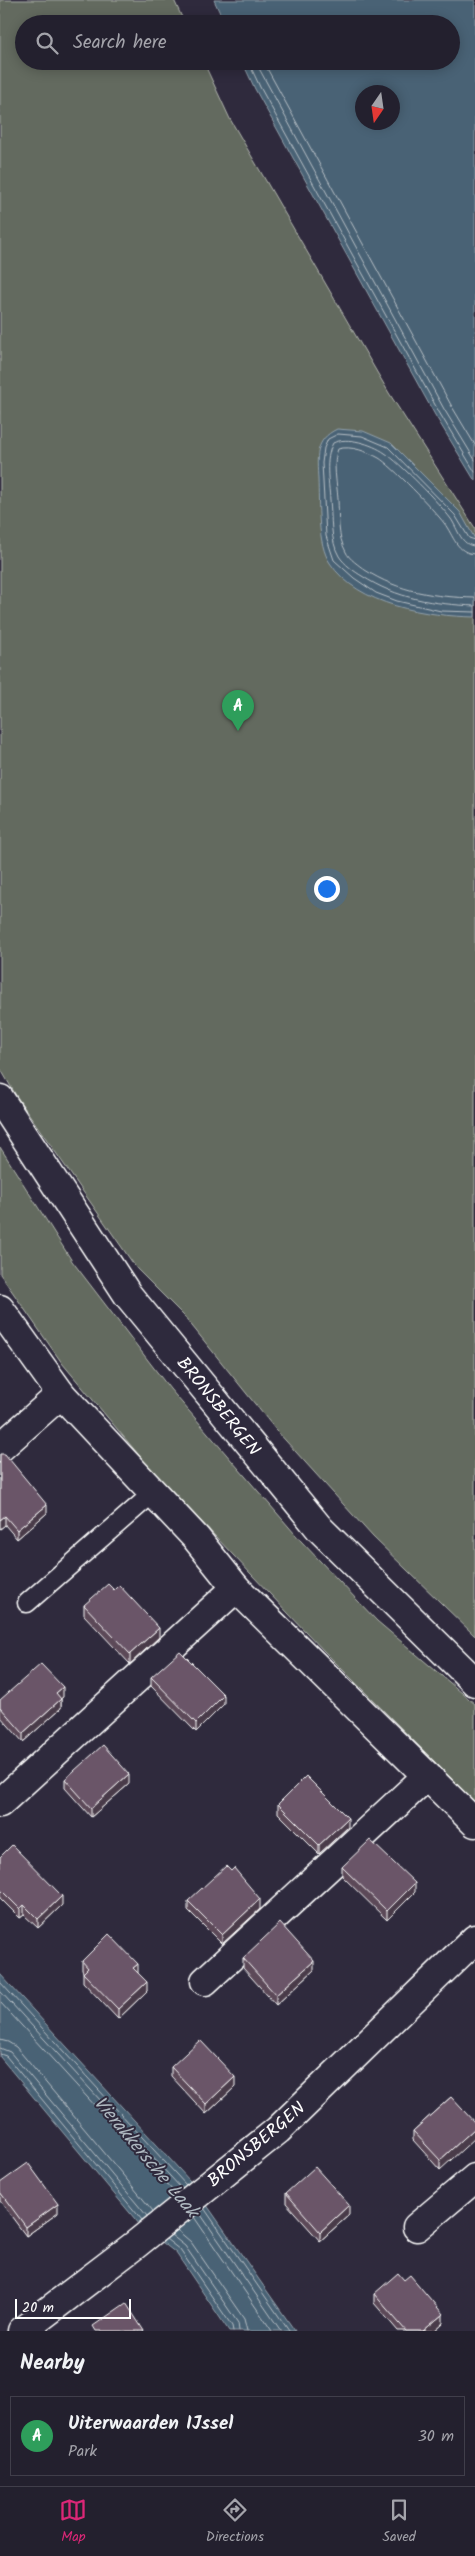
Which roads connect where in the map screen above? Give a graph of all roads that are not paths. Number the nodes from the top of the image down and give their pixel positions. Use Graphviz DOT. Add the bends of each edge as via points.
graph roads {
  1 [pos="0,1099"];
  2 [pos="0,1309"];
  3 [pos="61,1394"];
  4 [pos="0,1448"];
  5 [pos="153,1493"];
  6 [pos="236,1588"];
  7 [pos="27,1603"];
  8 [pos="475,1682"];
  9 [pos="427,1776"];
  10 [pos="0,1803"];
  11 [pos="475,1823"];
  12 [pos="475,1939"];
  13 [pos="205,1981"];
  14 [pos="475,2178"];
  15 [pos="417,2227"];
  16 [pos="22,2331"];
  1 -- 8 [label="street, BRONSBERGEN" via="128,1295 320,1529"];
  2 -- 3 [label="street"];
  3 -- 4 [label="street"];
  3 -- 5 [label="street"];
  5 -- 6 [label="street" via="196,1538"];
  5 -- 7 [label="lane"];
  6 -- 9 [label="street"];
  6 -- 10 [label="street"];
  9 -- 11 [label="street"];
  9 -- 13 [label="street"];
  12 -- 16 [label="street, BRONSBERGEN" via="278,2130"];
  14 -- 15 [label="street"];
}
